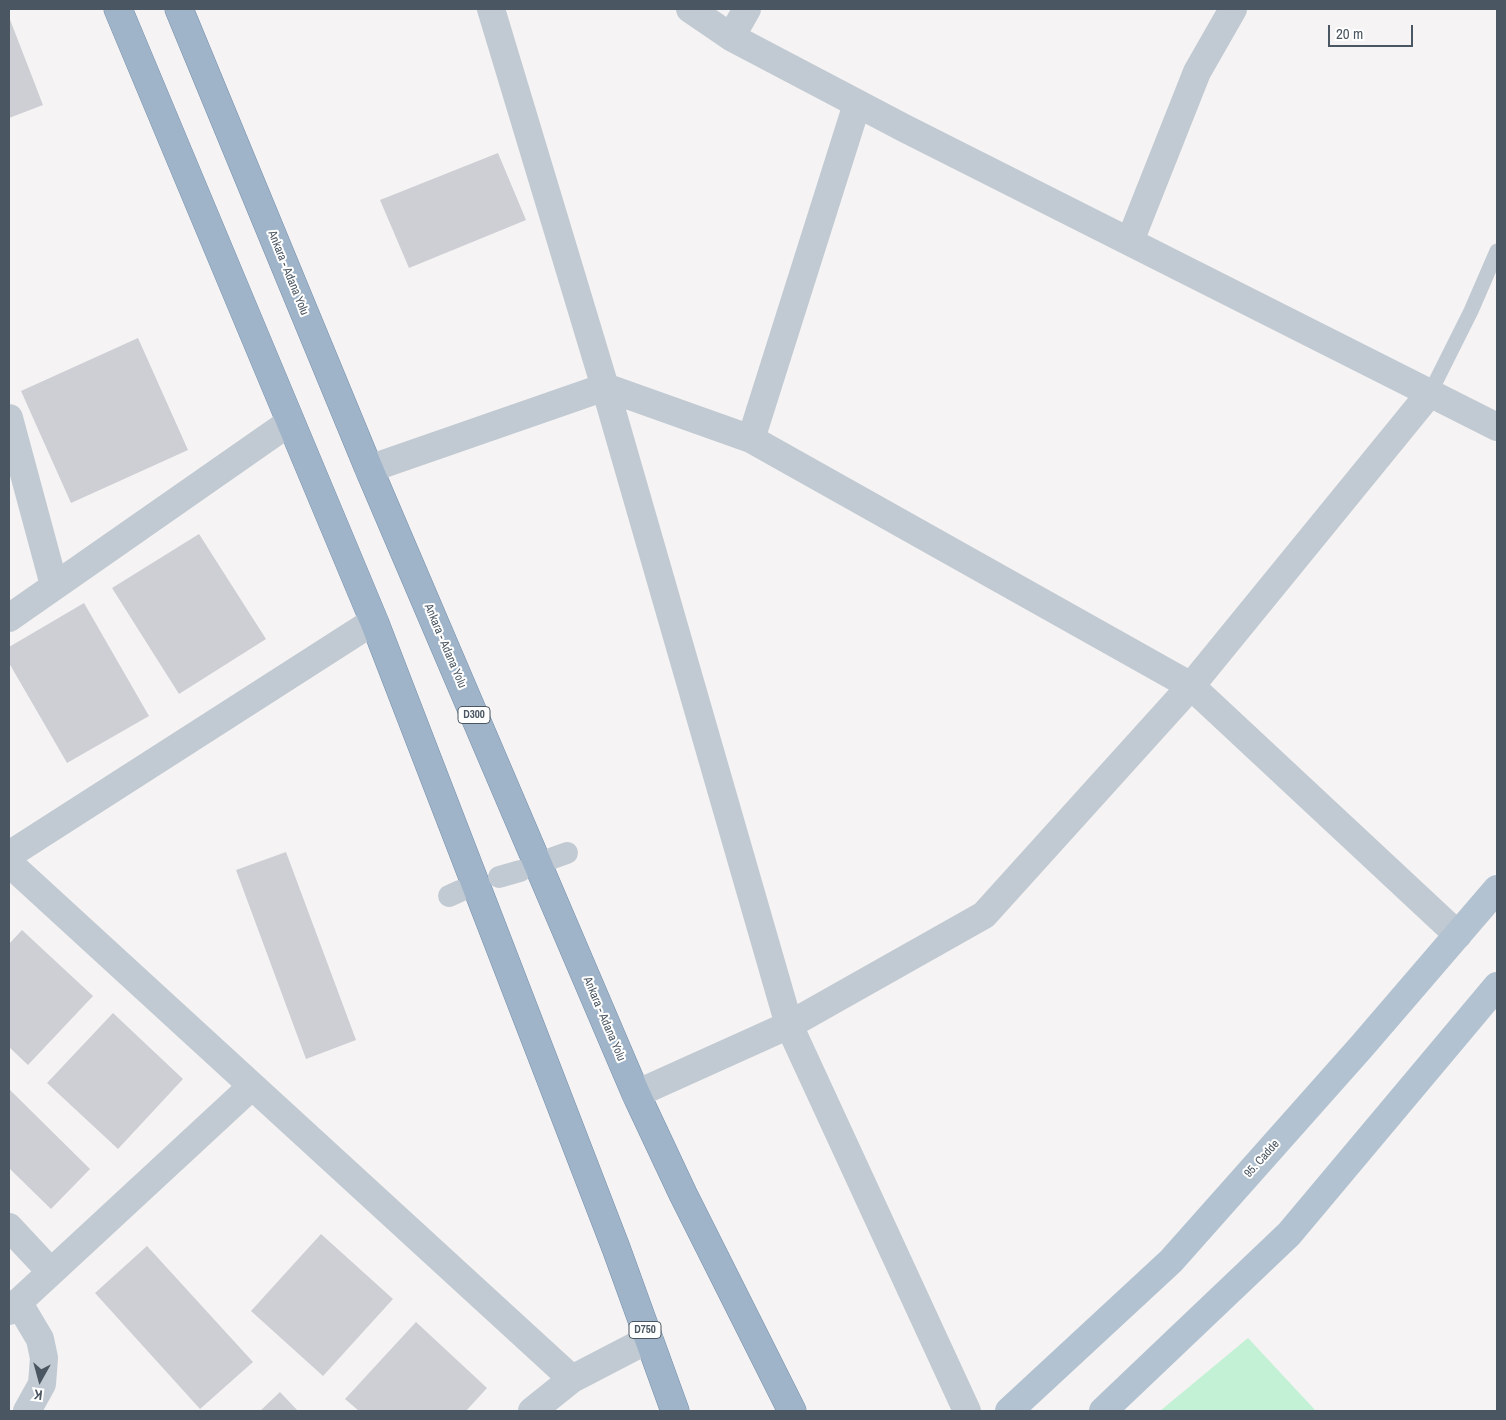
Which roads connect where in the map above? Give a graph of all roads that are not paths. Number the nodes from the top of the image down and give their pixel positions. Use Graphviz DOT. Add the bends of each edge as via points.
graph roads {
  1 [pos="118,9"];
  2 [pos="179,9"];
  3 [pos="491,9"];
  4 [pos="690,9"];
  5 [pos="747,9"];
  6 [pos="1233,9"];
  7 [pos="731,37"];
  8 [pos="858,104"];
  9 [pos="1130,242"];
  10 [pos="1497,251"];
  11 [pos="605,387"];
  12 [pos="1430,393"];
  13 [pos="9,418"];
  14 [pos="290,422"];
  15 [pos="1497,427"];
  16 [pos="751,439"];
  17 [pos="369,469"];
  18 [pos="54,585"];
  19 [pos="9,618"];
  20 [pos="374,621"];
  21 [pos="1190,686"];
  22 [pos="9,855"];
  23 [pos="9,862"];
  24 [pos="520,870"];
  25 [pos="499,877"];
  26 [pos="1497,889"];
  27 [pos="1458,935"];
  28 [pos="1497,986"];
  29 [pos="789,1025"];
  30 [pos="252,1086"];
  31 [pos="636,1094"];
  32 [pos="9,1227"];
  33 [pos="51,1272"];
  34 [pos="14,1306"];
  35 [pos="649,1339"];
  36 [pos="572,1379"];
  37 [pos="27,1411"];
  38 [pos="532,1411"];
  39 [pos="675,1411"];
  40 [pos="792,1411"];
  41 [pos="967,1411"];
  42 [pos="1009,1411"];
  43 [pos="1103,1411"];
  1 -- 14 [label="highway"];
  2 -- 17 [label="highway, Ankara - Adana Yolu / D300"];
  3 -- 11 [label="street"];
  4 -- 7 [label="street"];
  5 -- 7 [label="street"];
  6 -- 9 [label="street" via="1197,72"];
  7 -- 8 [label="street"];
  8 -- 9 [label="street"];
  8 -- 16 [label="street"];
  9 -- 12 [label="street"];
  10 -- 12 [label="lane"];
  11 -- 16 [label="street"];
  11 -- 17 [label="street"];
  11 -- 29 [label="street"];
  12 -- 15 [label="street"];
  12 -- 21 [label="street"];
  13 -- 18 [label="street"];
  14 -- 18 [label="street"];
  14 -- 20 [label="highway"];
  16 -- 21 [label="street"];
  17 -- 31 [label="highway, Ankara - Adana Yolu / D300"];
  18 -- 19 [label="street"];
  20 -- 22 [label="street"];
  20 -- 35 [label="highway, D750"];
  21 -- 27 [label="street"];
  21 -- 29 [label="street" via="984,915"];
  23 -- 30 [label="street"];
  24 -- 25 [label="street"];
  26 -- 27 [label="main road, 95. Cadde"];
  27 -- 42 [label="main road, 95. Cadde" via="1171,1261"];
  28 -- 43 [label="main road" via="1290,1234"];
  29 -- 31 [label="street"];
  29 -- 41 [label="street"];
  30 -- 33 [label="street"];
  30 -- 36 [label="street"];
  31 -- 40 [label="highway, Ankara - Adana Yolu / D300"];
  32 -- 33 [label="street"];
  33 -- 34 [label="street"];
  34 -- 37 [label="street" via="40,1339 44,1358 42,1384"];
  35 -- 36 [label="street"];
  35 -- 39 [label="highway, D750"];
  36 -- 38 [label="street"];
}
